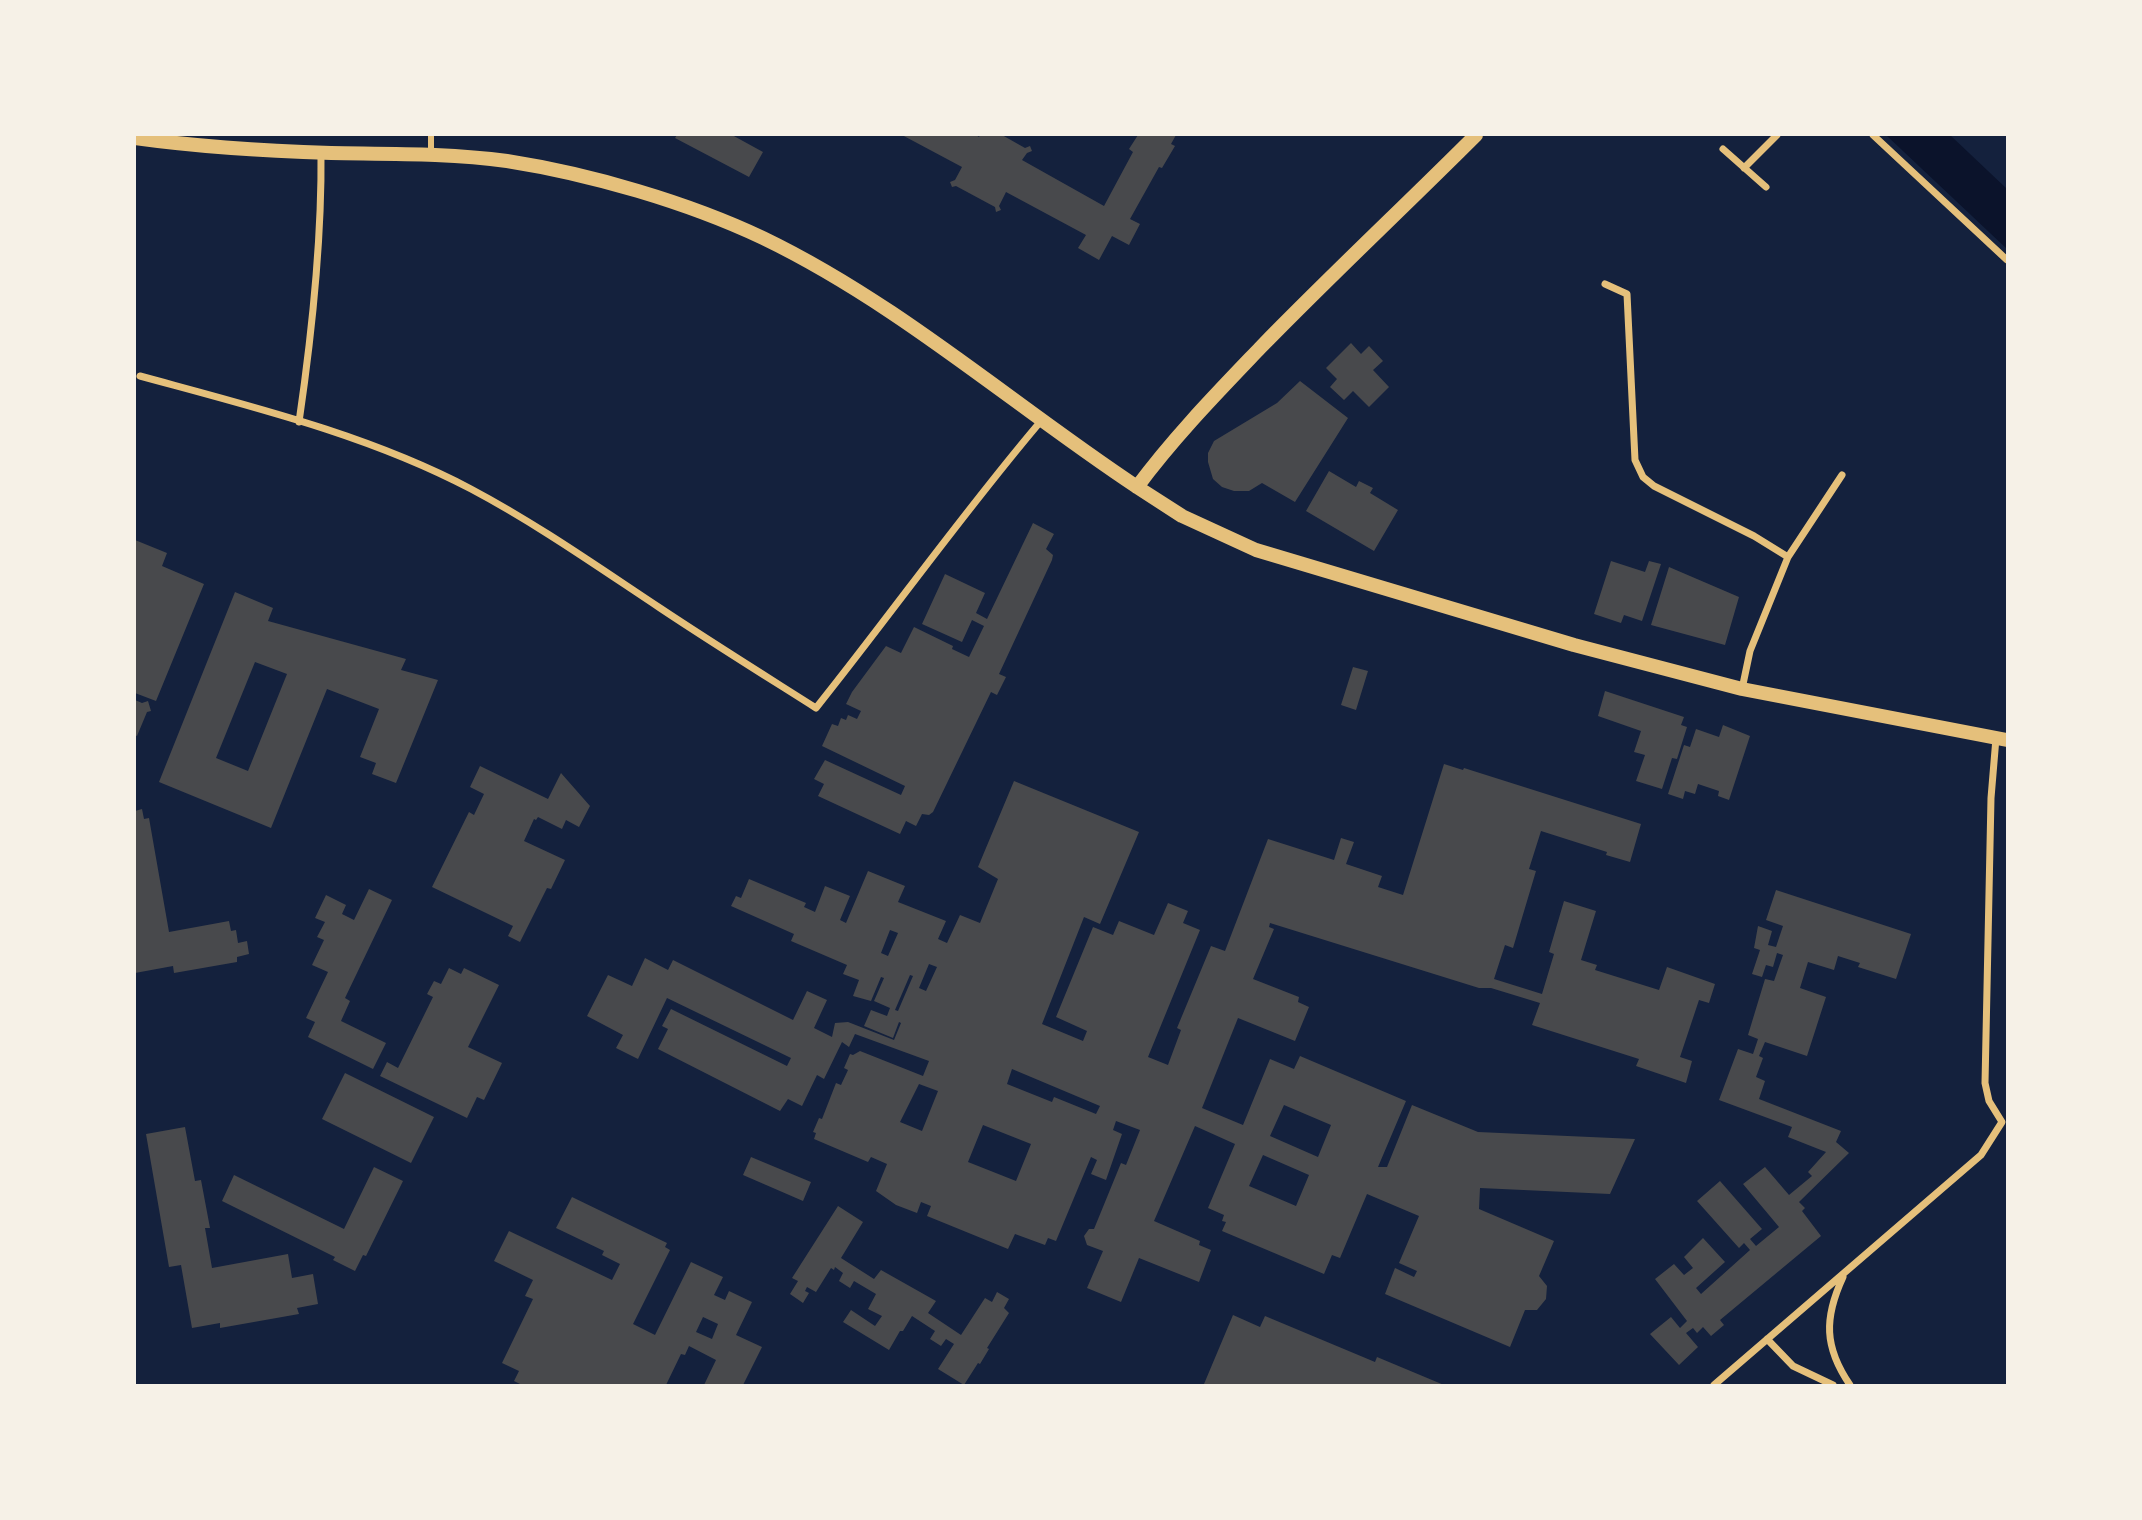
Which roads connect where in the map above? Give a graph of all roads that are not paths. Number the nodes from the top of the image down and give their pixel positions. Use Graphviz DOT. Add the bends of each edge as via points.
graph roads {
  1 [pos="430,135"];
  2 [pos="1476,135"];
  3 [pos="1777,135"];
  4 [pos="1874,135"];
  5 [pos="135,138"];
  6 [pos="1723,149"];
  7 [pos="321,152"];
  8 [pos="431,155"];
  9 [pos="1744,168"];
  10 [pos="1766,187"];
  11 [pos="2007,260"];
  12 [pos="1605,284"];
  13 [pos="140,376"];
  14 [pos="1041,421"];
  15 [pos="299,422"];
  16 [pos="1842,475"];
  17 [pos="1137,487"];
  18 [pos="1788,557"];
  19 [pos="1742,689"];
  20 [pos="2002,738"];
  21 [pos="2005,1123"];
  22 [pos="1845,1273"];
  23 [pos="1768,1339"];
  24 [pos="1714,1385"];
  25 [pos="1833,1385"];
  26 [pos="1850,1385"];
  1 -- 8 [label="street"];
  2 -- 17 [label="main road" via="1224,385"];
  3 -- 9 [label="street"];
  4 -- 11 [label="street"];
  5 -- 7 [label="main road"];
  6 -- 9 [label="street"];
  7 -- 8 [label="main road"];
  7 -- 15 [label="street" via="315,271"];
  8 -- 14 [label="main road" via="548,169 667,201 736,226 849,286"];
  9 -- 10 [label="street"];
  12 -- 18 [label="street" via="1627,294 1635,460 1643,477"];
  13 -- 15 [label="street"];
  14 -- 15 [label="street" via="966,510 816,708 470,488 391,453"];
  14 -- 17 [label="main road"];
  16 -- 18 [label="street"];
  17 -- 19 [label="main road" via="1182,516 1256,550 1587,649"];
  18 -- 19 [label="street" via="1750,651"];
  19 -- 20 [label="main road"];
  20 -- 21 [label="street" via="1991,798 1985,1083 1989,1101"];
  21 -- 22 [label="street" via="1981,1155"];
  22 -- 23 [label="street"];
  22 -- 26 [label="street" via="1828,1323 1832,1352"];
  23 -- 24 [label="street"];
  23 -- 25 [label="street" via="1793,1366"];
}
